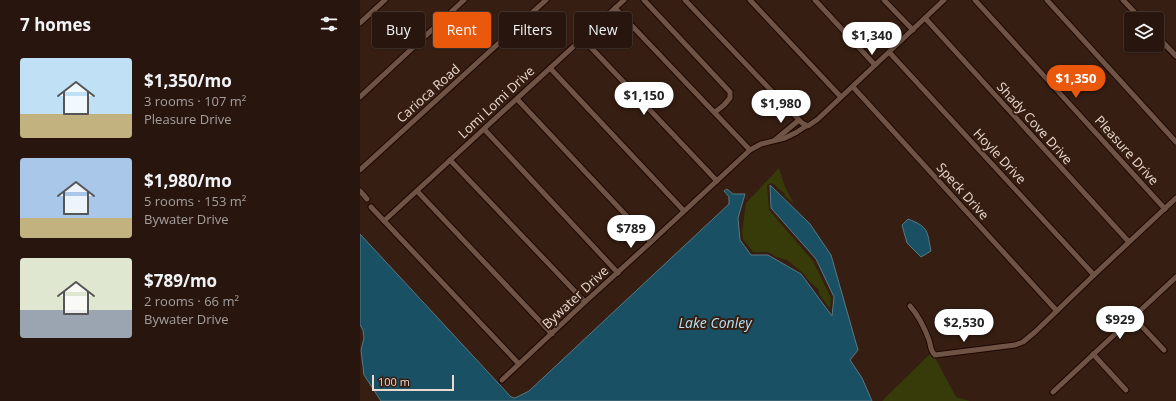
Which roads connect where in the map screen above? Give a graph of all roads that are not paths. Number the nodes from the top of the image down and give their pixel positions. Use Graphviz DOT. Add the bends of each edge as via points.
graph roads {
  1 [pos="386,0"];
  2 [pos="464,0"];
  3 [pos="546,0"];
  4 [pos="624,0"];
  5 [pos="644,0"];
  6 [pos="685,0"];
  7 [pos="750,0"];
  8 [pos="815,0"];
  9 [pos="884,0"];
  10 [pos="944,0"];
  11 [pos="975,0"];
  12 [pos="1047,0"];
  13 [pos="1123,0"];
  14 [pos="615,8"];
  15 [pos="611,12"];
  16 [pos="1134,12"];
  17 [pos="925,18"];
  18 [pos="360,23"];
  19 [pos="913,30"];
  20 [pos="1164,43"];
  21 [pos="574,46"];
  22 [pos="591,48"];
  23 [pos="889,52"];
  24 [pos="1176,56"];
  25 [pos="875,65"];
  26 [pos="550,68"];
  27 [pos="852,86"];
  28 [pos="360,97"];
  29 [pos="841,97"];
  30 [pos="517,98"];
  31 [pos="715,112"];
  32 [pos="799,120"];
  33 [pos="806,126"];
  34 [pos="484,129"];
  35 [pos="774,140"];
  36 [pos="1176,142"];
  37 [pos="750,150"];
  38 [pos="450,160"];
  39 [pos="360,170"];
  40 [pos="717,181"];
  41 [pos="417,190"];
  42 [pos="360,191"];
  43 [pos="1176,198"];
  44 [pos="366,199"];
  45 [pos="371,207"];
  46 [pos="1165,209"];
  47 [pos="684,211"];
  48 [pos="384,221"];
  49 [pos="651,242"];
  50 [pos="1129,242"];
  51 [pos="618,272"];
  52 [pos="1094,275"];
  53 [pos="1175,281"];
  54 [pos="585,302"];
  55 [pos="910,306"];
  56 [pos="1057,311"];
  57 [pos="1133,317"];
  58 [pos="552,334"];
  59 [pos="1164,350"];
  60 [pos="1093,354"];
  61 [pos="519,364"];
  62 [pos="502,380"];
  63 [pos="1126,390"];
  64 [pos="1053,392"];
  1 -- 18 [label="street"];
  2 -- 28 [label="street"];
  3 -- 39 [label="street, Carioca Road"];
  4 -- 14 [label="street, Lomi Lomi Drive"];
  5 -- 31 [label="street" via="730,92 730,98 724,106"];
  6 -- 32 [label="street"];
  7 -- 29 [label="street"];
  8 -- 25 [label="street"];
  9 -- 19 [label="street"];
  10 -- 17 [label="street, Bywater Drive"];
  11 -- 46 [label="street, Pleasure Drive"];
  12 -- 36 [label="street"];
  13 -- 16 [label="street"];
  14 -- 15 [label="street, Lomi Lomi Drive"];
  14 -- 31 [label="street"];
  17 -- 19 [label="street, Bywater Drive"];
  17 -- 50 [label="street, Shady Cove Drive"];
  19 -- 23 [label="street, Bywater Drive"];
  20 -- 24 [label="street"];
  21 -- 26 [label="street, Lomi Lomi Drive"];
  22 -- 40 [label="street"];
  23 -- 25 [label="street, Bywater Drive"];
  23 -- 52 [label="street, Hoyle Drive"];
  25 -- 27 [label="street, Bywater Drive"];
  26 -- 30 [label="street, Lomi Lomi Drive"];
  26 -- 47 [label="street"];
  27 -- 29 [label="street, Bywater Drive"];
  27 -- 56 [label="street, Speck Drive"];
  29 -- 33 [label="street, Bywater Drive" via="811,125"];
  30 -- 34 [label="street, Lomi Lomi Drive"];
  30 -- 49 [label="street"];
  31 -- 37 [label="street"];
  32 -- 33 [label="street"];
  32 -- 35 [label="street, Bywater Drive"];
  33 -- 35 [label="street, Bywater Drive" via="785,138"];
  34 -- 38 [label="street, Lomi Lomi Drive"];
  34 -- 51 [label="street"];
  35 -- 37 [label="street, Bywater Drive"];
  37 -- 40 [label="street, Bywater Drive"];
  38 -- 41 [label="street, Lomi Lomi Drive"];
  38 -- 54 [label="street"];
  40 -- 47 [label="street, Bywater Drive"];
  41 -- 48 [label="street, Lomi Lomi Drive"];
  41 -- 58 [label="street"];
  42 -- 44 [label="street"];
  43 -- 46 [label="street"];
  45 -- 48 [label="street"];
  46 -- 50 [label="street"];
  47 -- 49 [label="street, Bywater Drive"];
  48 -- 61 [label="street"];
  49 -- 51 [label="street, Bywater Drive"];
  50 -- 52 [label="street"];
  51 -- 54 [label="street, Bywater Drive"];
  52 -- 56 [label="street"];
  53 -- 57 [label="street"];
  54 -- 58 [label="street, Bywater Drive"];
  55 -- 56 [label="street" via="923,327 935,355 1015,345 1023,342"];
  57 -- 59 [label="street"];
  57 -- 60 [label="street"];
  58 -- 61 [label="street, Bywater Drive"];
  60 -- 63 [label="street"];
  60 -- 64 [label="street"];
  61 -- 62 [label="street, Bywater Drive"];
}
